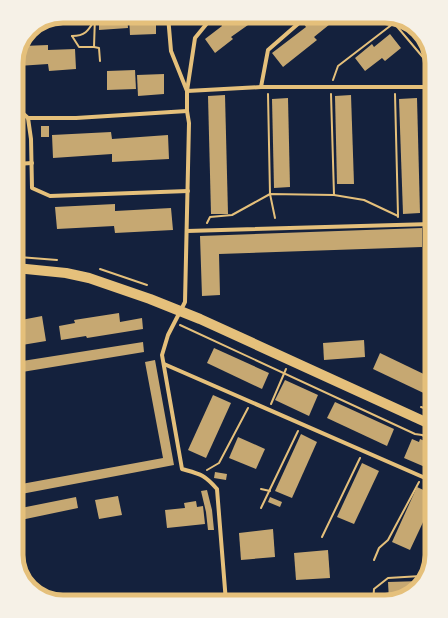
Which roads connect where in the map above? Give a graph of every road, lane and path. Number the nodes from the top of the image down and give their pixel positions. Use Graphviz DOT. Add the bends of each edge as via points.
graph roads {
  1 [pos="93,23"];
  2 [pos="95,23"];
  3 [pos="169,23"];
  4 [pos="207,23"];
  5 [pos="299,23"];
  6 [pos="393,24"];
  7 [pos="395,24"];
  8 [pos="94,46"];
  9 [pos="425,60"];
  10 [pos="100,61"];
  11 [pos="261,86"];
  12 [pos="268,87"];
  13 [pos="331,87"];
  14 [pos="395,87"];
  15 [pos="425,87"];
  16 [pos="187,91"];
  17 [pos="187,112"];
  18 [pos="23,113"];
  19 [pos="28,118"];
  20 [pos="32,163"];
  21 [pos="23,164"];
  22 [pos="188,191"];
  23 [pos="270,194"];
  24 [pos="334,195"];
  25 [pos="398,216"];
  26 [pos="275,218"];
  27 [pos="425,224"];
  28 [pos="399,225"];
  29 [pos="188,231"];
  30 [pos="202,231"];
  31 [pos="23,269"];
  32 [pos="181,311"];
  33 [pos="174,323"];
  34 [pos="290,361"];
  35 [pos="164,364"];
  36 [pos="251,402"];
  37 [pos="268,410"];
  38 [pos="425,422"];
  39 [pos="301,424"];
  40 [pos="425,436"];
  41 [pos="363,451"];
  42 [pos="201,474"];
  43 [pos="422,476"];
  44 [pos="425,478"];
  45 [pos="262,489"];
  46 [pos="270,491"];
  47 [pos="261,508"];
  48 [pos="322,537"];
  49 [pos="374,560"];
  50 [pos="419,576"];
  51 [pos="225,595"];
  52 [pos="374,595"];
  1 -- 8 [label="path" via="87,32 72,36 79,47"];
  2 -- 8 [label="path"];
  3 -- 16 [label="street" via="171,50"];
  4 -- 16 [label="street" via="195,38"];
  5 -- 11 [label="street" via="268,50"];
  6 -- 13 [label="path" via="338,66"];
  7 -- 9 [label="path"];
  8 -- 10 [label="path" via="100,48"];
  11 -- 12 [label="street"];
  11 -- 16 [label="street"];
  12 -- 13 [label="street"];
  12 -- 23 [label="path"];
  13 -- 14 [label="street"];
  13 -- 24 [label="path"];
  14 -- 15 [label="street"];
  14 -- 25 [label="path"];
  16 -- 17 [label="street"];
  17 -- 19 [label="street"];
  17 -- 22 [label="street"];
  18 -- 19 [label="street"];
  19 -- 20 [label="street"];
  20 -- 21 [label="street"];
  20 -- 22 [label="street" via="32,188 50,196"];
  22 -- 29 [label="street"];
  23 -- 24 [label="path"];
  23 -- 26 [label="path"];
  23 -- 30 [label="path" via="232,215 210,217"];
  24 -- 25 [label="path" via="364,200"];
  25 -- 28 [label="path"];
  27 -- 28 [label="street"];
  28 -- 30 [label="street"];
  29 -- 30 [label="street"];
  29 -- 32 [label="street" via="185,302"];
  31 -- 32 [label="main road" via="88,278"];
  32 -- 33 [label="street"];
  32 -- 34 [label="main road"];
  33 -- 35 [label="street" via="163,348"];
  33 -- 40 [label="path"];
  34 -- 37 [label="path"];
  34 -- 38 [label="main road"];
  35 -- 36 [label="street"];
  35 -- 42 [label="street" via="182,469"];
  36 -- 37 [label="street"];
  36 -- 42 [label="path" via="219,463"];
  37 -- 39 [label="street"];
  39 -- 41 [label="street"];
  39 -- 46 [label="path"];
  41 -- 43 [label="street"];
  41 -- 48 [label="path"];
  42 -- 51 [label="street" via="217,489"];
  43 -- 44 [label="street"];
  43 -- 49 [label="path" via="388,540 379,548"];
  45 -- 46 [label="path"];
  46 -- 47 [label="path"];
  50 -- 52 [label="path" via="388,578 374,589"];
}
